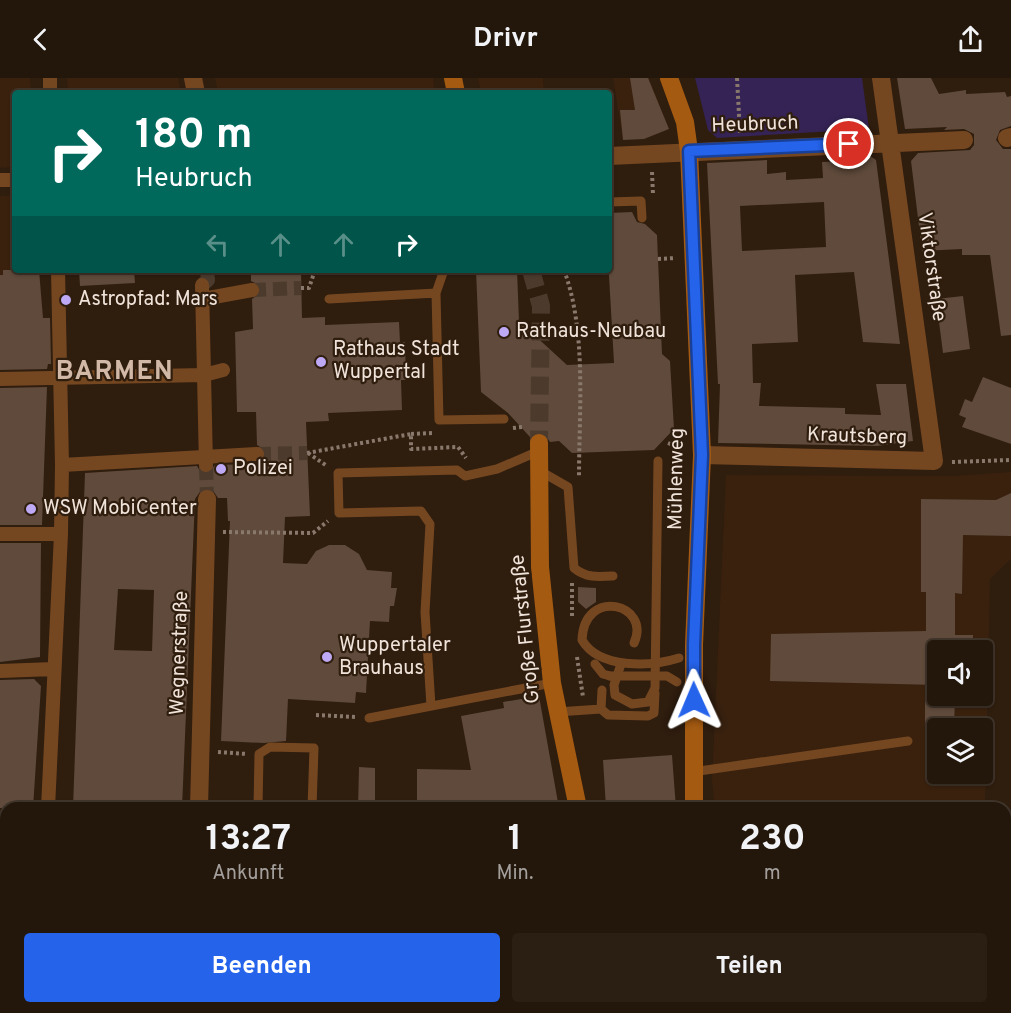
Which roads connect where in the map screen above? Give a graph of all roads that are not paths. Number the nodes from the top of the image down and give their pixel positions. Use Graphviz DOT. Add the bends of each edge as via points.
graph roads {
  1 [pos="669,78"];
  2 [pos="881,78"];
  3 [pos="964,140"];
  4 [pos="892,142"];
  5 [pos="689,151"];
  6 [pos="612,156"];
  7 [pos="612,202"];
  8 [pos="642,218"];
  9 [pos="58,273"];
  10 [pos="443,273"];
  11 [pos="252,290"];
  12 [pos="436,293"];
  13 [pos="329,299"];
  14 [pos="223,370"];
  15 [pos="204,375"];
  16 [pos="0,379"];
  17 [pos="61,379"];
  18 [pos="504,419"];
  19 [pos="539,447"];
  20 [pos="695,453"];
  21 [pos="258,454"];
  22 [pos="934,461"];
  23 [pos="658,462"];
  24 [pos="62,465"];
  25 [pos="206,466"];
  26 [pos="540,471"];
  27 [pos="207,499"];
  28 [pos="0,534"];
  29 [pos="61,534"];
  30 [pos="613,576"];
  31 [pos="634,644"];
  32 [pos="694,645"];
  33 [pos="595,664"];
  34 [pos="621,664"];
  35 [pos="54,669"];
  36 [pos="0,671"];
  37 [pos="552,683"];
  38 [pos="655,688"];
  39 [pos="602,690"];
  40 [pos="694,700"];
  41 [pos="431,706"];
  42 [pos="601,709"];
  43 [pos="557,712"];
  44 [pos="369,718"];
  45 [pos="908,741"];
  46 [pos="692,772"];
  47 [pos="48,802"];
  48 [pos="199,802"];
  49 [pos="258,802"];
  50 [pos="312,802"];
  51 [pos="577,802"];
  52 [pos="694,802"];
  1 -- 5 [label="main road, Mühlenweg" via="685,122"];
  2 -- 4 [label="street, Viktorstraße"];
  3 -- 4 [label="street, Heubruch"];
  4 -- 5 [label="street, Heubruch"];
  4 -- 22 [label="street, Viktorstraße"];
  5 -- 6 [label="street, Heubruch"];
  5 -- 20 [label="main road, Mühlenweg"];
  7 -- 8 [label="lane" via="641,201"];
  9 -- 17 [label="street"];
  10 -- 12 [label="lane"];
  11 -- 15 [label="street" via="202,292"];
  12 -- 13 [label="lane"];
  12 -- 18 [label="lane" via="439,420"];
  14 -- 15 [label="street"];
  15 -- 17 [label="street"];
  15 -- 25 [label="street"];
  16 -- 17 [label="street"];
  17 -- 24 [label="street"];
  19 -- 26 [label="main road, Große Flurstraße"];
  19 -- 41 [label="lane" via="497,469 465,476 457,470 338,473 339,513 421,511 430,524 425,612"];
  20 -- 22 [label="street, Krautsberg"];
  20 -- 32 [label="main road, Mühlenweg"];
  21 -- 24 [label="street"];
  23 -- 38 [label="lane"];
  24 -- 29 [label="street"];
  26 -- 30 [label="lane" via="568,487 574,568 594,577"];
  26 -- 37 [label="main road, Große Flurstraße" via="540,567"];
  27 -- 48 [label="street, Wegnerstraße"];
  28 -- 29 [label="street"];
  29 -- 35 [label="street"];
  31 -- 32 [label="lane, bridge" via="638,636 636,622 624,609 597,609 585,621 582,640 591,653 608,662 666,662 680,658"];
  32 -- 40 [label="main road, Mühlenweg"];
  33 -- 40 [label="lane, bridge" via="610,676 667,676"];
  34 -- 38 [label="lane" via="615,695 632,704 648,702"];
  35 -- 36 [label="street"];
  35 -- 47 [label="street"];
  37 -- 41 [label="lane"];
  37 -- 43 [label="main road, Große Flurstraße"];
  38 -- 42 [label="lane" via="654,713 648,716 608,715"];
  39 -- 42 [label="lane"];
  40 -- 46 [label="main road, Mühlenweg"];
  41 -- 44 [label="lane"];
  42 -- 43 [label="lane"];
  43 -- 51 [label="main road, Große Flurstraße"];
  45 -- 46 [label="lane"];
  46 -- 52 [label="main road, Mühlenweg"];
  49 -- 50 [label="lane" via="259,754 270,747 314,748"];
}
